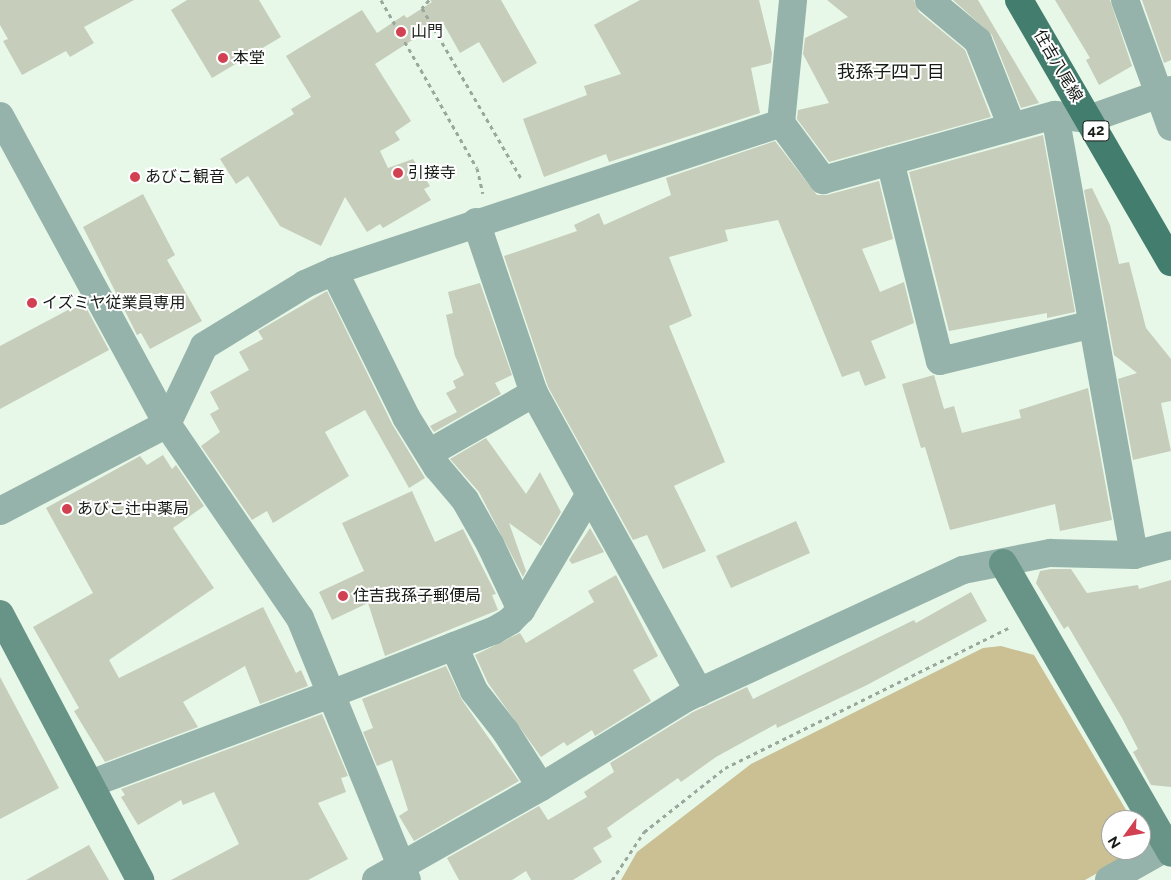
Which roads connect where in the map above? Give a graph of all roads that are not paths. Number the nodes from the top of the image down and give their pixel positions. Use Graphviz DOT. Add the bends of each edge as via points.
graph roads {
  1 [pos="793,0"];
  2 [pos="929,0"];
  3 [pos="1019,0"];
  4 [pos="1125,0"];
  5 [pos="1166,92"];
  6 [pos="1055,115"];
  7 [pos="0,116"];
  8 [pos="1089,119"];
  9 [pos="781,123"];
  10 [pos="1171,126"];
  11 [pos="1012,127"];
  12 [pos="890,161"];
  13 [pos="483,220"];
  14 [pos="1171,262"];
  15 [pos="334,271"];
  16 [pos="1093,324"];
  17 [pos="534,393"];
  18 [pos="167,424"];
  19 [pos="429,453"];
  20 [pos="590,494"];
  21 [pos="0,511"];
  22 [pos="1171,545"];
  23 [pos="1134,555"];
  24 [pos="1003,563"];
  25 [pos="520,610"];
  26 [pos="0,614"];
  27 [pos="454,646"];
  28 [pos="699,692"];
  29 [pos="331,694"];
  30 [pos="90,784"];
  31 [pos="541,787"];
  32 [pos="1169,850"];
  33 [pos="404,873"];
  34 [pos="140,880"];
  35 [pos="376,880"];
  36 [pos="1109,880"];
  1 -- 9 [label="street"];
  2 -- 11 [label="street" via="978,40"];
  3 -- 8 [label="main road, 住吉八尾線 / 42"];
  4 -- 5 [label="street"];
  5 -- 8 [label="street"];
  5 -- 10 [label="street"];
  6 -- 8 [label="street"];
  6 -- 11 [label="street"];
  6 -- 16 [label="street"];
  7 -- 18 [label="street"];
  8 -- 14 [label="main road, 住吉八尾線 / 42"];
  9 -- 12 [label="street" via="823,180"];
  9 -- 13 [label="street"];
  11 -- 12 [label="street"];
  12 -- 16 [label="street" via="940,362"];
  13 -- 15 [label="street"];
  13 -- 17 [label="street"];
  15 -- 18 [label="street" via="305,284 204,346"];
  15 -- 19 [label="street" via="406,417"];
  16 -- 23 [label="street"];
  17 -- 19 [label="street"];
  17 -- 20 [label="street"];
  18 -- 21 [label="street"];
  18 -- 29 [label="street" via="300,618"];
  19 -- 25 [label="street" via="465,500 490,544"];
  20 -- 25 [label="street"];
  20 -- 28 [label="street"];
  22 -- 23 [label="street"];
  23 -- 24 [label="street" via="1050,553"];
  24 -- 28 [label="street" via="963,570"];
  24 -- 32 [label="street"];
  25 -- 27 [label="street" via="493,631"];
  26 -- 30 [label="street"];
  27 -- 29 [label="street"];
  27 -- 31 [label="street" via="474,691 506,732"];
  28 -- 31 [label="street"];
  29 -- 30 [label="street"];
  29 -- 33 [label="street"];
  30 -- 34 [label="street"];
  31 -- 33 [label="street"];
  32 -- 36 [label="street"];
  33 -- 35 [label="street"];
}
